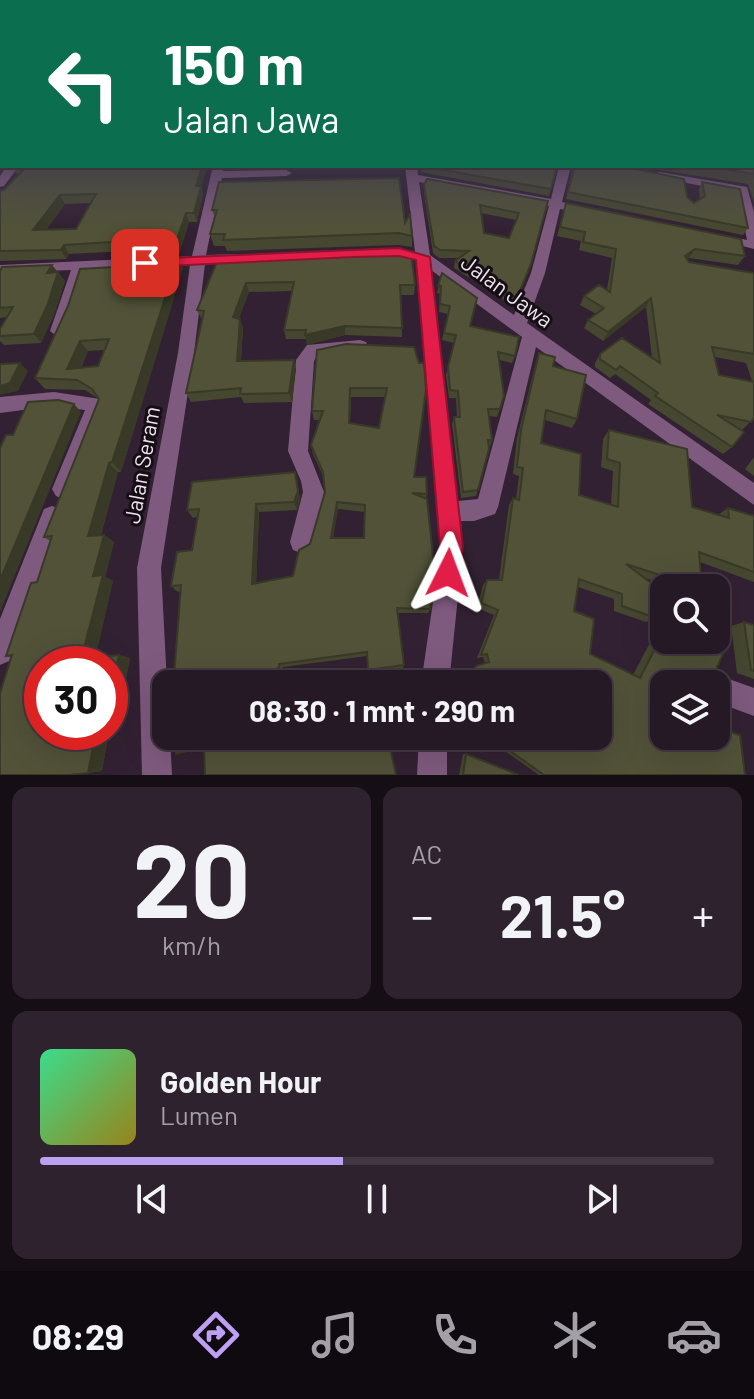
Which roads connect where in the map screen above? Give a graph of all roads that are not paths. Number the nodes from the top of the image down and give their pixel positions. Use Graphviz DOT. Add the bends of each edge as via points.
graph roads {
  1 [pos="564,168"];
  2 [pos="218,171"];
  3 [pos="411,171"];
  4 [pos="286,173"];
  5 [pos="647,173"];
  6 [pos="748,191"];
  7 [pos="555,203"];
  8 [pos="599,212"];
  9 [pos="699,234"];
  10 [pos="753,237"];
  11 [pos="372,253"];
  12 [pos="257,257"];
  13 [pos="423,257"];
  14 [pos="198,260"];
  15 [pos="80,265"];
  16 [pos="0,269"];
  17 [pos="524,330"];
  18 [pos="54,342"];
  19 [pos="378,347"];
  20 [pos="37,379"];
  21 [pos="26,402"];
  22 [pos="0,405"];
  23 [pos="754,495"];
  24 [pos="448,511"];
  25 [pos="301,542"];
  26 [pos="0,652"];
  27 [pos="437,670"];
  28 [pos="730,693"];
  29 [pos="754,702"];
  30 [pos="433,750"];
  31 [pos="157,775"];
  32 [pos="432,775"];
  1 -- 7 [label="street"];
  2 -- 4 [label="street"];
  2 -- 14 [label="street, Jalan Seram"];
  3 -- 7 [label="street"];
  3 -- 13 [label="street"];
  5 -- 6 [label="street" via="689,186"];
  6 -- 10 [label="street"];
  7 -- 8 [label="street"];
  7 -- 17 [label="street"];
  9 -- 10 [label="street"];
  11 -- 13 [label="street, Jalan Jawa"];
  12 -- 14 [label="street"];
  13 -- 17 [label="street, Jalan Jawa"];
  13 -- 24 [label="street" via="424,348"];
  14 -- 15 [label="street"];
  14 -- 31 [label="street, Jalan Seram" via="149,568"];
  15 -- 16 [label="street"];
  15 -- 18 [label="street"];
  17 -- 23 [label="street, Jalan Jawa"];
  17 -- 24 [label="street" via="487,507"];
  19 -- 25 [label="street" via="319,347 305,360 298,451 313,494"];
  20 -- 21 [label="street"];
  21 -- 22 [label="street"];
  21 -- 26 [label="street" via="85,401 95,408"];
  24 -- 27 [label="street" via="452,547"];
  28 -- 29 [label="street"];
  30 -- 32 [label="street"];
}
